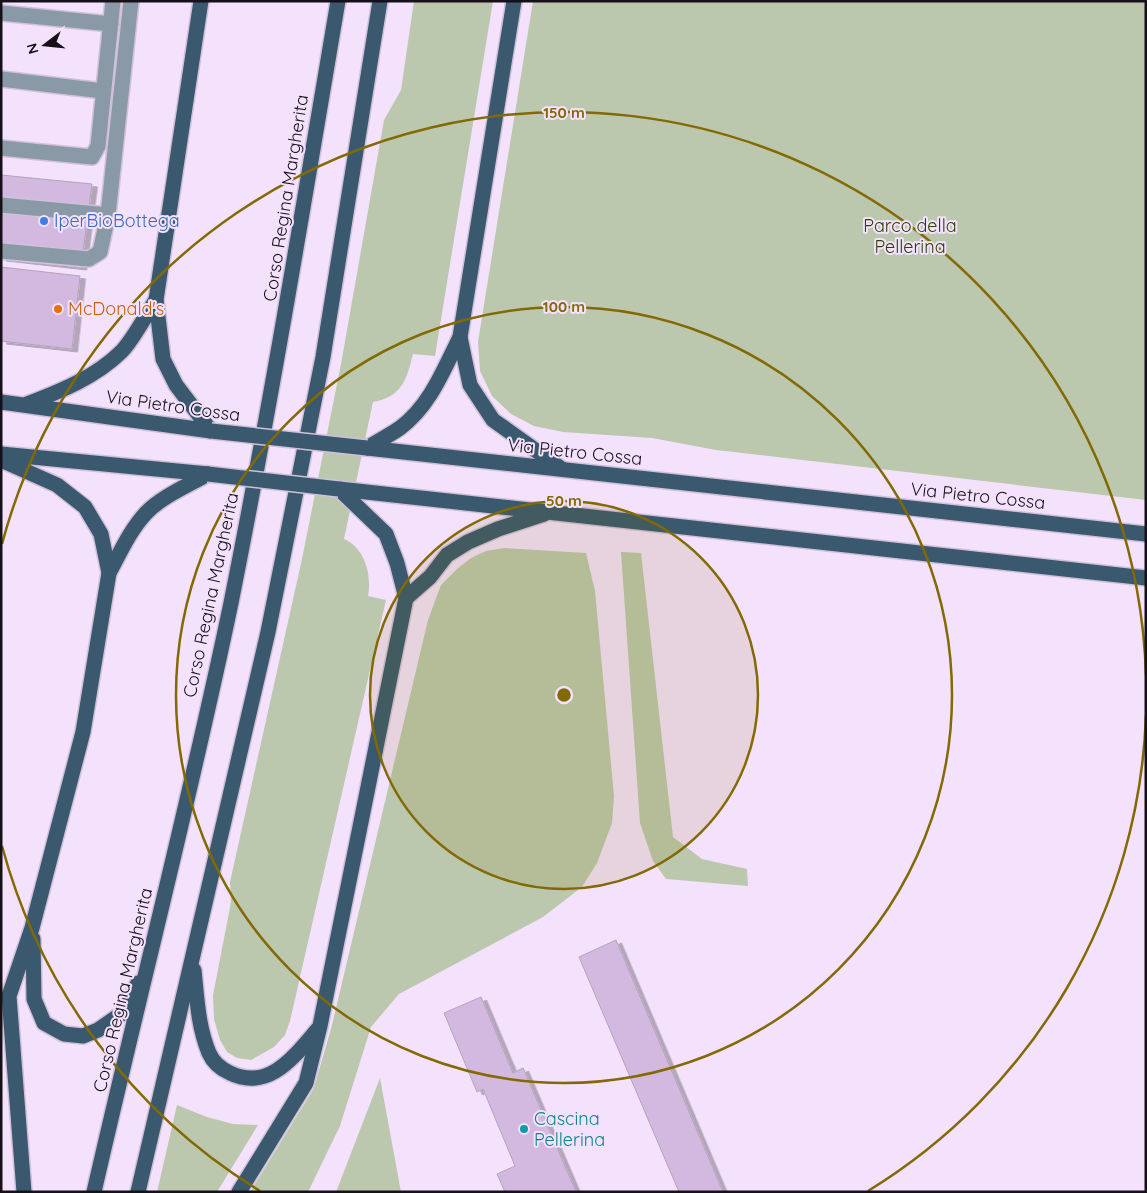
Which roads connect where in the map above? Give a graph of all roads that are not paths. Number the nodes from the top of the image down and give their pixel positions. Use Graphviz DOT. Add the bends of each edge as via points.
graph roads {
  1 [pos="113,1"];
  2 [pos="131,1"];
  3 [pos="338,1"];
  4 [pos="380,1"];
  5 [pos="514,1"];
  6 [pos="200,3"];
  7 [pos="1,13"];
  8 [pos="111,24"];
  9 [pos="1,79"];
  10 [pos="103,91"];
  11 [pos="1,148"];
  12 [pos="1,205"];
  13 [pos="108,215"];
  14 [pos="1,251"];
  15 [pos="156,300"];
  16 [pos="460,337"];
  17 [pos="1,402"];
  18 [pos="26,405"];
  19 [pos="211,431"];
  20 [pos="367,448"];
  21 [pos="1,454"];
  22 [pos="1,460"];
  23 [pos="563,470"];
  24 [pos="208,474"];
  25 [pos="339,489"];
  26 [pos="550,512"];
  27 [pos="1146,534"];
  28 [pos="109,572"];
  29 [pos="1146,578"];
  30 [pos="406,598"];
  31 [pos="32,928"];
  32 [pos="150,958"];
  33 [pos="193,959"];
  34 [pos="320,1026"];
  35 [pos="24,1192"];
  36 [pos="94,1192"];
  37 [pos="138,1192"];
  38 [pos="239,1192"];
  1 -- 8 [label="lane"];
  2 -- 13 [label="lane"];
  3 -- 32 [label="main road, Corso Regina Margherita" via="280,350 232,595"];
  4 -- 33 [label="main road" via="323,357 268,632"];
  5 -- 16 [label="main road"];
  6 -- 15 [label="main road"];
  7 -- 8 [label="lane"];
  8 -- 10 [label="lane"];
  9 -- 10 [label="lane"];
  10 -- 11 [label="lane" via="98,146 92,157"];
  12 -- 13 [label="lane"];
  13 -- 14 [label="lane" via="100,252 89,259"];
  15 -- 18 [label="main road" via="123,350 96,372"];
  15 -- 19 [label="main road" via="163,360 176,385"];
  16 -- 20 [label="main road" via="424,404 401,427"];
  16 -- 23 [label="main road" via="470,385 493,420"];
  17 -- 18 [label="main road, Via Pietro Cossa"];
  18 -- 19 [label="main road, Via Pietro Cossa"];
  19 -- 20 [label="main road, Via Pietro Cossa, bridge"];
  20 -- 23 [label="main road, Via Pietro Cossa"];
  21 -- 24 [label="main road"];
  22 -- 28 [label="main road" via="57,485 85,507 101,534"];
  23 -- 27 [label="main road, Via Pietro Cossa"];
  24 -- 25 [label="main road, bridge"];
  24 -- 28 [label="main road" via="146,512"];
  25 -- 26 [label="main road"];
  25 -- 30 [label="main road" via="386,534 398,563"];
  26 -- 29 [label="main road"];
  26 -- 30 [label="main road" via="468,542 447,555 430,577"];
  28 -- 31 [label="main road" via="83,732"];
  30 -- 34 [label="main road"];
  31 -- 32 [label="main road" via="34,999 44,1023 64,1034 83,1036 124,1012"];
  31 -- 35 [label="main road" via="9,996"];
  32 -- 36 [label="main road, Corso Regina Margherita"];
  33 -- 34 [label="main road" via="199,1021 209,1054 219,1067 232,1074 245,1078 273,1073 286,1065"];
  33 -- 37 [label="main road"];
  34 -- 38 [label="main road" via="306,1083"];
}
